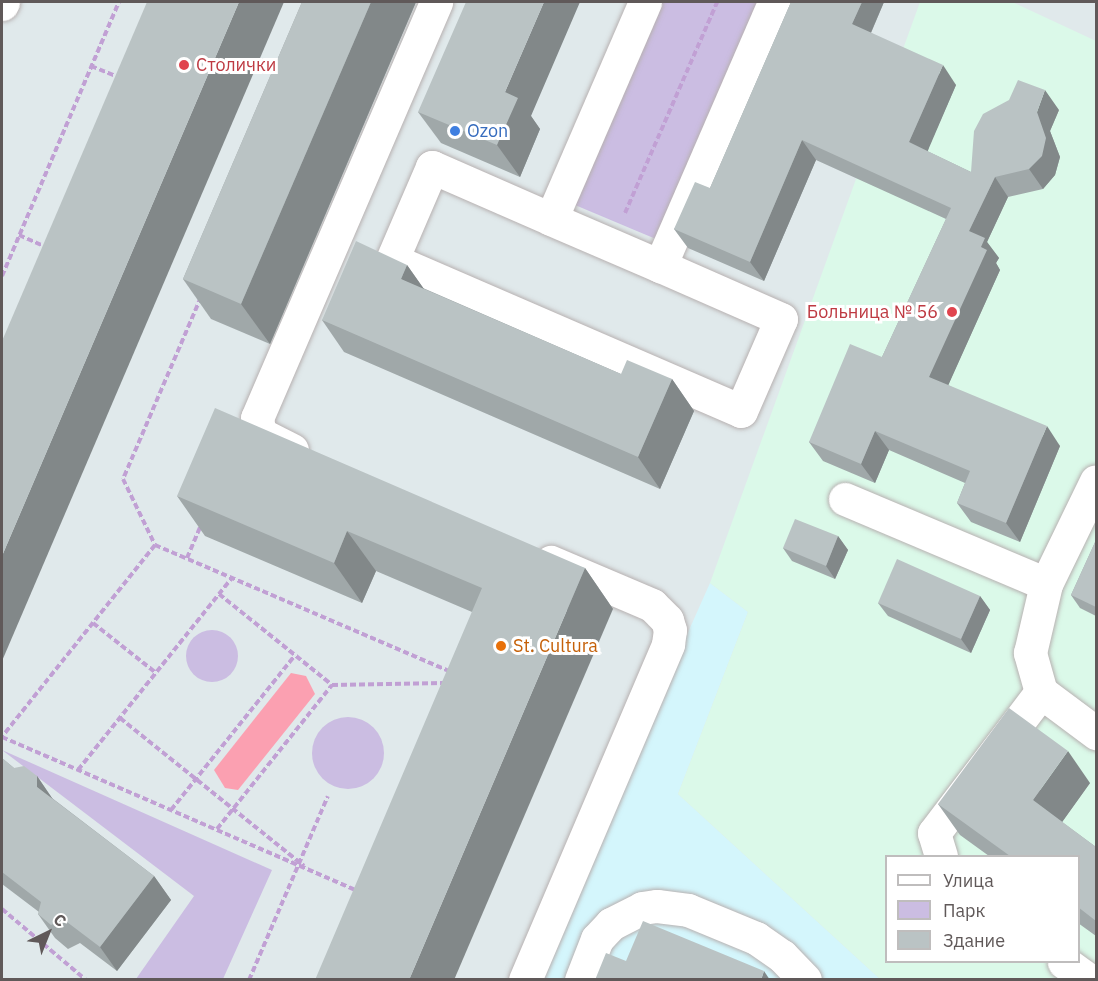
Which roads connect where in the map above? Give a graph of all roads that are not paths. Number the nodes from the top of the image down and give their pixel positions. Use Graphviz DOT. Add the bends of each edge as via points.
graph roads {
  1 [pos="436,2"];
  2 [pos="645,2"];
  3 [pos="774,2"];
  4 [pos="551,219"];
  5 [pos="660,266"];
  6 [pos="322,463"];
  7 [pos="1096,480"];
  8 [pos="845,499"];
  9 [pos="519,548"];
  10 [pos="1046,584"];
  11 [pos="1041,692"];
  12 [pos="1096,732"];
  13 [pos="941,855"];
  14 [pos="1065,963"];
  15 [pos="525,980"];
  16 [pos="581,980"];
  17 [pos="805,980"];
  18 [pos="1089,980"];
  1 -- 6 [label="lane" via="257,418 260,434 267,439"];
  2 -- 4 [label="lane"];
  3 -- 5 [label="lane"];
  4 -- 5 [label="lane"];
  4 -- 5 [label="lane" via="432,167 392,260 741,411 781,319"];
  7 -- 10 [label="lane"];
  8 -- 10 [label="lane"];
  9 -- 15 [label="lane" via="652,605 662,612 670,630 668,644"];
  10 -- 11 [label="lane" via="1030,653"];
  11 -- 12 [label="lane"];
  11 -- 13 [label="lane" via="934,833"];
  14 -- 18 [label="lane"];
  16 -- 17 [label="lane" via="597,939 611,924 642,908 657,906 688,910 756,938 782,956"];
}
